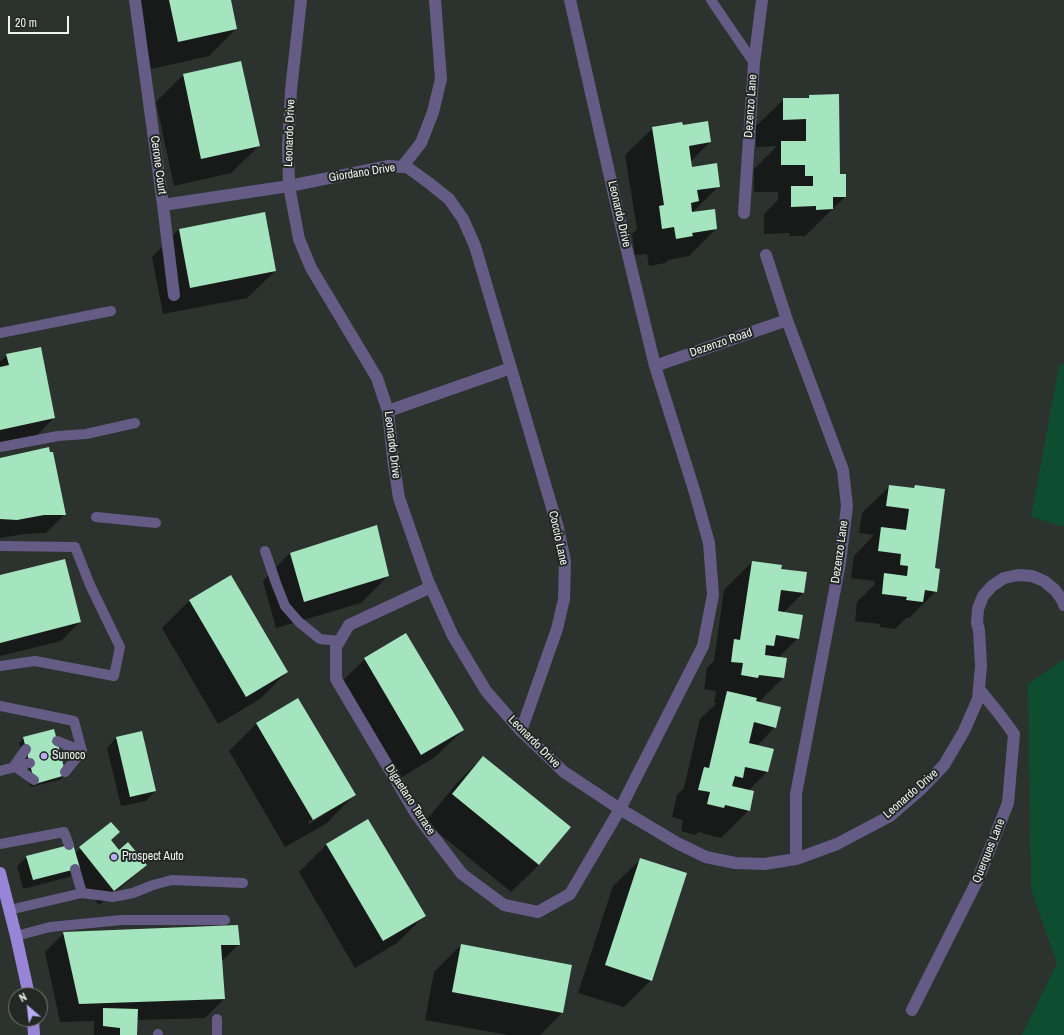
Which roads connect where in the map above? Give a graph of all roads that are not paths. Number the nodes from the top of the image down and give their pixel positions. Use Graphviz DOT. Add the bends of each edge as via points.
graph roads {
  1 [pos="135,0"];
  2 [pos="301,0"];
  3 [pos="435,0"];
  4 [pos="570,0"];
  5 [pos="711,0"];
  6 [pos="762,0"];
  7 [pos="754,63"];
  8 [pos="402,167"];
  9 [pos="289,186"];
  10 [pos="163,205"];
  11 [pos="744,213"];
  12 [pos="766,255"];
  13 [pos="174,295"];
  14 [pos="111,311"];
  15 [pos="787,320"];
  16 [pos="0,333"];
  17 [pos="655,366"];
  18 [pos="511,368"];
  19 [pos="388,411"];
  20 [pos="134,423"];
  21 [pos="0,448"];
  22 [pos="96,517"];
  23 [pos="156,522"];
  24 [pos="0,546"];
  25 [pos="266,551"];
  26 [pos="431,587"];
  27 [pos="1064,605"];
  28 [pos="340,641"];
  29 [pos="0,666"];
  30 [pos="979,689"];
  31 [pos="0,706"];
  32 [pos="521,731"];
  33 [pos="57,741"];
  34 [pos="26,749"];
  35 [pos="82,750"];
  36 [pos="61,755"];
  37 [pos="30,763"];
  38 [pos="14,766"];
  39 [pos="0,771"];
  40 [pos="65,772"];
  41 [pos="34,780"];
  42 [pos="620,808"];
  43 [pos="0,844"];
  44 [pos="69,845"];
  45 [pos="796,859"];
  46 [pos="75,869"];
  47 [pos="0,873"];
  48 [pos="243,883"];
  49 [pos="82,893"];
  50 [pos="9,910"];
  51 [pos="225,920"];
  52 [pos="16,936"];
  53 [pos="27,987"];
  54 [pos="912,1010"];
  55 [pos="217,1019"];
  56 [pos="217,1035"];
  1 -- 10 [label="street, Cerone Court"];
  2 -- 9 [label="street, Leonardo Drive" via="291,90"];
  3 -- 8 [label="street, Giordano Drive" via="441,79 433,112 421,143"];
  4 -- 17 [label="street, Leonardo Drive"];
  5 -- 7 [label="lane"];
  6 -- 7 [label="street, Dezenzo Lane"];
  7 -- 11 [label="street, Dezenzo Lane"];
  8 -- 9 [label="street, Giordano Drive" via="390,166"];
  8 -- 18 [label="street, Coccio Lane" via="407,167 449,199 463,219 475,246"];
  9 -- 10 [label="street, Cerone Court"];
  9 -- 19 [label="street, Leonardo Drive" via="299,239 310,268 377,378"];
  10 -- 13 [label="street"];
  12 -- 15 [label="street, Dezenzo Lane"];
  14 -- 16 [label="lane"];
  15 -- 17 [label="street, Dezenzo Road"];
  15 -- 45 [label="street, Dezenzo Lane" via="842,470 847,506 840,563 796,794"];
  17 -- 42 [label="street, Leonardo Drive" via="709,543 713,595 703,646"];
  18 -- 19 [label="street"];
  18 -- 32 [label="street, Coccio Lane" via="558,528 565,561 564,599 557,629"];
  19 -- 26 [label="street, Leonardo Drive" via="399,498"];
  20 -- 21 [label="lane" via="86,434 58,436"];
  22 -- 23 [label="lane"];
  24 -- 29 [label="lane" via="75,547 120,647 114,676 35,661"];
  25 -- 28 [label="lane" via="285,606 299,622 320,639"];
  26 -- 28 [label="street, Digaetano Terrace" via="349,625"];
  26 -- 32 [label="street, Leonardo Drive" via="453,636 486,691"];
  27 -- 30 [label="street, Leonardo Drive" via="1055,590 1032,576 1004,578 992,586 978,609 981,666"];
  28 -- 42 [label="street, Digaetano Terrace" via="336,647 336,679 416,814 462,874 504,905 538,912 570,894"];
  30 -- 45 [label="street, Leonardo Drive" via="978,699 960,738 944,765 920,790 890,816 837,844"];
  30 -- 54 [label="street, Querques Lane" via="1014,734 1008,803 978,879"];
  31 -- 35 [label="lane" via="74,721"];
  32 -- 42 [label="street, Leonardo Drive" via="564,772"];
  33 -- 35 [label="lane"];
  34 -- 38 [label="lane"];
  35 -- 36 [label="lane"];
  35 -- 40 [label="lane"];
  37 -- 38 [label="lane"];
  38 -- 39 [label="lane"];
  38 -- 41 [label="lane"];
  42 -- 45 [label="street, Leonardo Drive" via="677,843 706,857 734,863 764,864"];
  43 -- 44 [label="lane" via="64,832"];
  46 -- 49 [label="lane"];
  47 -- 50 [label="main road"];
  48 -- 49 [label="lane" via="172,880 113,897"];
  49 -- 50 [label="lane"];
  50 -- 52 [label="main road"];
  51 -- 52 [label="lane" via="122,920 50,926"];
  52 -- 53 [label="main road"];
  55 -- 56 [label="lane"];
}
